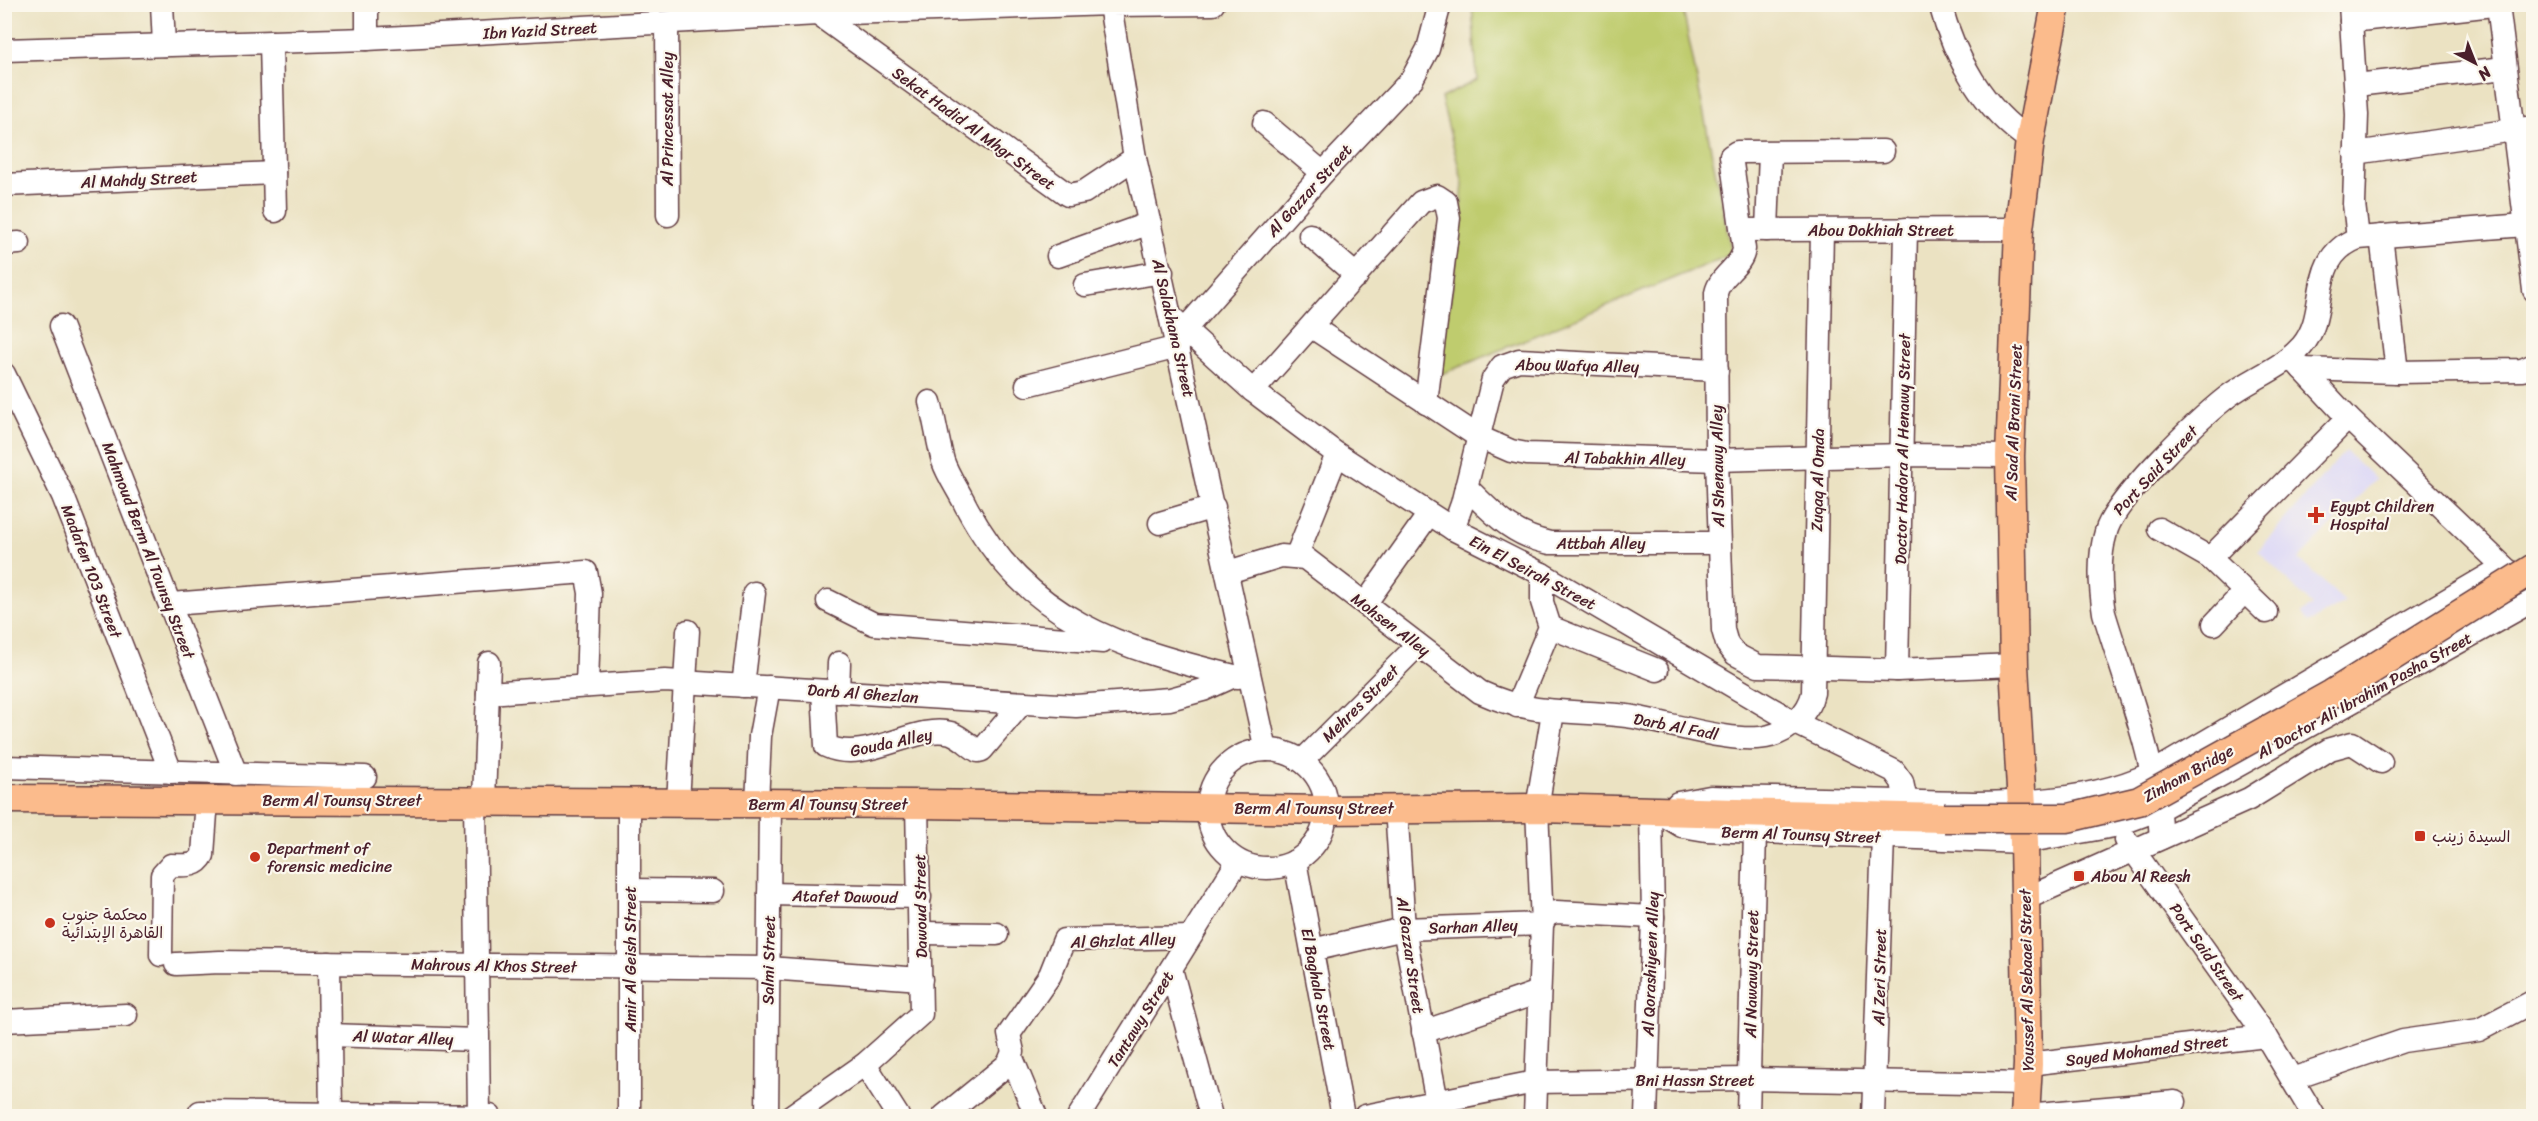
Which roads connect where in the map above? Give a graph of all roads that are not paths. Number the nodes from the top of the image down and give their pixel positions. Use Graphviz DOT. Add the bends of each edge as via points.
graph roads {
  1 [pos="162,4"];
  2 [pos="367,4"];
  3 [pos="1213,4"];
  4 [pos="1440,4"];
  5 [pos="1940,4"];
  6 [pos="2056,4"];
  7 [pos="2502,4"];
  8 [pos="1110,5"];
  9 [pos="2498,5"];
  10 [pos="815,7"];
  11 [pos="2350,13"];
  12 [pos="667,23"];
  13 [pos="367,39"];
  14 [pos="271,42"];
  15 [pos="164,45"];
  16 [pos="4,50"];
  17 [pos="2505,68"];
  18 [pos="2356,85"];
  19 [pos="1264,123"];
  20 [pos="2523,129"];
  21 [pos="2030,140"];
  22 [pos="1883,152"];
  23 [pos="1770,153"];
  24 [pos="2355,153"];
  25 [pos="1135,158"];
  26 [pos="274,173"];
  27 [pos="1323,173"];
  28 [pos="4,185"];
  29 [pos="275,212"];
  30 [pos="668,215"];
  31 [pos="1150,223"];
  32 [pos="2525,225"];
  33 [pos="1906,229"];
  34 [pos="2019,229"];
  35 [pos="1742,230"];
  36 [pos="1767,230"];
  37 [pos="1822,231"];
  38 [pos="1310,235"];
  39 [pos="2381,236"];
  40 [pos="2358,238"];
  41 [pos="1058,256"];
  42 [pos="1162,272"];
  43 [pos="1357,276"];
  44 [pos="1085,285"];
  45 [pos="2534,290"];
  46 [pos="61,326"];
  47 [pos="1312,327"];
  48 [pos="1178,330"];
  49 [pos="2296,363"];
  50 [pos="2534,365"];
  51 [pos="1717,370"];
  52 [pos="2397,372"];
  53 [pos="4,374"];
  54 [pos="1027,385"];
  55 [pos="1253,391"];
  56 [pos="930,402"];
  57 [pos="1426,403"];
  58 [pos="2348,418"];
  59 [pos="1479,437"];
  60 [pos="1337,454"];
  61 [pos="1903,455"];
  62 [pos="2010,456"];
  63 [pos="1817,458"];
  64 [pos="1717,460"];
  65 [pos="1466,487"];
  66 [pos="1214,507"];
  67 [pos="1429,514"];
  68 [pos="1160,523"];
  69 [pos="1453,529"];
  70 [pos="2159,529"];
  71 [pos="1719,543"];
  72 [pos="1296,557"];
  73 [pos="2210,558"];
  74 [pos="2503,567"];
  75 [pos="2534,568"];
  76 [pos="1228,572"];
  77 [pos="2534,573"];
  78 [pos="1542,574"];
  79 [pos="2244,592"];
  80 [pos="754,593"];
  81 [pos="2534,600"];
  82 [pos="828,601"];
  83 [pos="171,604"];
  84 [pos="1365,604"];
  85 [pos="2266,612"];
  86 [pos="2214,624"];
  87 [pos="1550,627"];
  88 [pos="688,631"];
  89 [pos="1128,644"];
  90 [pos="1418,645"];
  91 [pos="489,663"];
  92 [pos="839,663"];
  93 [pos="2014,665"];
  94 [pos="1813,668"];
  95 [pos="1658,670"];
  96 [pos="1897,670"];
  97 [pos="1243,678"];
  98 [pos="685,682"];
  99 [pos="587,686"];
  100 [pos="744,686"];
  101 [pos="769,687"];
  102 [pos="830,691"];
  103 [pos="488,693"];
  104 [pos="1021,704"];
  105 [pos="1517,706"];
  106 [pos="1553,712"];
  107 [pos="1794,722"];
  108 [pos="1266,750"];
  109 [pos="1302,761"];
  110 [pos="2381,762"];
  111 [pos="4,768"];
  112 [pos="171,772"];
  113 [pos="2152,773"];
  114 [pos="236,774"];
  115 [pos="365,777"];
  116 [pos="2088,796"];
  117 [pos="4,799"];
  118 [pos="207,800"];
  119 [pos="479,800"];
  120 [pos="1905,801"];
  121 [pos="2022,801"];
  122 [pos="629,802"];
  123 [pos="678,802"];
  124 [pos="763,804"];
  125 [pos="917,804"];
  126 [pos="1396,807"];
  127 [pos="1537,808"];
  128 [pos="1208,809"];
  129 [pos="2160,809"];
  130 [pos="1326,810"];
  131 [pos="1655,812"];
  132 [pos="2114,826"];
  133 [pos="1755,832"];
  134 [pos="1882,837"];
  135 [pos="2162,838"];
  136 [pos="2024,842"];
  137 [pos="2134,850"];
  138 [pos="1238,861"];
  139 [pos="1295,861"];
  140 [pos="630,890"];
  141 [pos="713,891"];
  142 [pos="769,894"];
  143 [pos="920,897"];
  144 [pos="2025,899"];
  145 [pos="1653,917"];
  146 [pos="1542,924"];
  147 [pos="1404,929"];
  148 [pos="921,933"];
  149 [pos="998,934"];
  150 [pos="1190,937"];
  151 [pos="1312,950"];
  152 [pos="329,963"];
  153 [pos="477,965"];
  154 [pos="631,967"];
  155 [pos="768,968"];
  156 [pos="1171,969"];
  157 [pos="921,979"];
  158 [pos="1539,992"];
  159 [pos="2534,1001"];
  160 [pos="126,1015"];
  161 [pos="4,1021"];
  162 [pos="1423,1032"];
  163 [pos="330,1035"];
  164 [pos="2266,1036"];
  165 [pos="476,1040"];
  166 [pos="1012,1058"];
  167 [pos="865,1064"];
  168 [pos="2028,1074"];
  169 [pos="1748,1079"];
  170 [pos="2292,1079"];
  171 [pos="1646,1080"];
  172 [pos="1876,1081"];
  173 [pos="1535,1082"];
  174 [pos="1437,1102"];
  175 [pos="2175,1102"];
  176 [pos="200,1112"];
  177 [pos="224,1114"];
  178 [pos="331,1115"];
  179 [pos="2025,1115"];
  180 [pos="479,1116"];
  181 [pos="490,1116"];
  182 [pos="629,1116"];
  183 [pos="767,1116"];
  184 [pos="791,1116"];
  185 [pos="898,1116"];
  186 [pos="944,1116"];
  187 [pos="1036,1116"];
  188 [pos="1079,1116"];
  189 [pos="1211,1116"];
  190 [pos="1343,1116"];
  191 [pos="1365,1116"];
  192 [pos="1535,1116"];
  193 [pos="1646,1116"];
  194 [pos="1748,1116"];
  195 [pos="1873,1116"];
  196 [pos="2314,1116"];
  1 -- 15 [label="street"];
  2 -- 13 [label="street"];
  3 -- 8 [label="street"];
  4 -- 27 [label="street, Al Gazzar Street" via="1428,49 1412,80"];
  5 -- 21 [label="street" via="1961,61 1981,93 1997,114"];
  6 -- 21 [label="main road, Al Sad Al Brani Street"];
  7 -- 9 [label="street"];
  8 -- 10 [label="street, Ibn Yazid Street"];
  8 -- 25 [label="street, Al Salakhana Street"];
  9 -- 11 [label="street"];
  9 -- 17 [label="street"];
  10 -- 12 [label="street, Ibn Yazid Street"];
  10 -- 25 [label="street, Sekat Hadid Al Mhgr Street" via="1068,195 1084,192"];
  11 -- 18 [label="street"];
  12 -- 13 [label="street, Ibn Yazid Street"];
  12 -- 30 [label="street, Al Princessat Alley"];
  13 -- 14 [label="street, Ibn Yazid Street"];
  14 -- 15 [label="street, Ibn Yazid Street"];
  14 -- 26 [label="street"];
  15 -- 16 [label="street, Ibn Yazid Street"];
  17 -- 18 [label="street"];
  17 -- 20 [label="street"];
  18 -- 24 [label="street"];
  19 -- 27 [label="street"];
  20 -- 24 [label="street"];
  20 -- 32 [label="street"];
  21 -- 34 [label="main road, Al Sad Al Brani Street"];
  22 -- 23 [label="street, Al Shenawy Alley"];
  23 -- 35 [label="street, Al Shenawy Alley" via="1737,152 1731,156"];
  23 -- 36 [label="street"];
  24 -- 40 [label="street"];
  25 -- 31 [label="street, Al Salakhana Street"];
  26 -- 28 [label="street, Al Mahdy Street"];
  26 -- 29 [label="street"];
  27 -- 48 [label="street, Al Gazzar Street"];
  31 -- 41 [label="street"];
  31 -- 42 [label="street, Al Salakhana Street"];
  32 -- 39 [label="street"];
  32 -- 45 [label="street"];
  33 -- 34 [label="street, Abou Dokhiah Street"];
  33 -- 37 [label="street, Abou Dokhiah Street"];
  33 -- 61 [label="street, Doctor Hadora Al Henawy Street"];
  34 -- 62 [label="main road, Al Sad Al Brani Street"];
  35 -- 36 [label="street, Abou Dokhiah Street"];
  35 -- 51 [label="street, Al Shenawy Alley" via="1743,257 1722,277 1716,293"];
  36 -- 37 [label="street, Abou Dokhiah Street"];
  37 -- 63 [label="street, Zuqaq Al Omda"];
  38 -- 43 [label="street"];
  39 -- 40 [label="street"];
  39 -- 52 [label="street"];
  40 -- 49 [label="street, Port Said Street" via="2340,248 2326,268 2313,328"];
  42 -- 44 [label="street"];
  42 -- 48 [label="street, Al Salakhana Street"];
  43 -- 47 [label="street"];
  43 -- 57 [label="street" via="1421,201 1437,196 1446,202 1449,227"];
  46 -- 83 [label="street, Mahmoud Berm Al Tounsy Street"];
  47 -- 55 [label="street"];
  47 -- 57 [label="street, Al Tabakhin Alley"];
  48 -- 54 [label="street"];
  48 -- 55 [label="street, Ein El Seirah Street"];
  48 -- 66 [label="street, Al Salakhana Street"];
  49 -- 52 [label="street"];
  49 -- 58 [label="street"];
  49 -- 113 [label="street, Port Said Street" via="2245,384 2210,412 2111,517 2100,573 2104,613"];
  50 -- 52 [label="street" via="2522,369"];
  51 -- 59 [label="street, Abou Wafya Alley" via="1510,362 1493,379"];
  51 -- 64 [label="street, Al Shenawy Alley"];
  53 -- 112 [label="street, Madafen 103 Street" via="63,496"];
  55 -- 60 [label="street, Ein El Seirah Street"];
  56 -- 89 [label="street" via="944,463 981,534 1021,581 1050,606 1079,626"];
  57 -- 59 [label="street, Al Tabakhin Alley"];
  58 -- 73 [label="street"];
  58 -- 74 [label="street"];
  59 -- 64 [label="street, Al Tabakhin Alley" via="1511,451 1548,456"];
  59 -- 65 [label="street, Abou Wafya Alley"];
  60 -- 67 [label="street, Ein El Seirah Street"];
  60 -- 72 [label="street"];
  61 -- 62 [label="street, Al Tabakhin Alley"];
  61 -- 63 [label="street, Al Tabakhin Alley"];
  61 -- 96 [label="street, Doctor Hadora Al Henawy Street"];
  62 -- 93 [label="main road, Al Sad Al Brani Street"];
  63 -- 64 [label="street, Al Tabakhin Alley"];
  63 -- 94 [label="street, Zuqaq Al Omda"];
  64 -- 71 [label="street, Al Shenawy Alley"];
  65 -- 69 [label="street, Abou Wafya Alley"];
  65 -- 71 [label="street, Attbah Alley" via="1506,525 1535,540"];
  66 -- 68 [label="street"];
  66 -- 76 [label="street, Al Salakhana Street"];
  67 -- 69 [label="street, Ein El Seirah Street"];
  67 -- 84 [label="street"];
  69 -- 78 [label="street, Ein El Seirah Street"];
  70 -- 73 [label="street"];
  71 -- 94 [label="street, Al Shenawy Alley" via="1727,644 1745,662 1758,666"];
  72 -- 76 [label="street" via="1281,556"];
  72 -- 84 [label="street, Mohsen Alley" via="1305,558"];
  73 -- 79 [label="street"];
  74 -- 77 [label="street" via="2518,575"];
  74 -- 113 [label="street"];
  75 -- 131 [label="main road, Zinhom Bridge, bridge" via="2332,694 2139,801 2068,818"];
  76 -- 97 [label="street, Al Salakhana Street"];
  78 -- 87 [label="street" via="1542,602"];
  78 -- 107 [label="street, Ein El Seirah Street"];
  79 -- 85 [label="street"];
  79 -- 86 [label="street"];
  80 -- 100 [label="street"];
  81 -- 129 [label="street, Al Doctor Ali Ibrahim Pasha Street"];
  82 -- 89 [label="street" via="874,624"];
  83 -- 99 [label="street" via="577,563 586,572 590,593"];
  83 -- 114 [label="street, Mahmoud Berm Al Tounsy Street"];
  84 -- 90 [label="street, Mohsen Alley"];
  87 -- 95 [label="street"];
  87 -- 105 [label="street"];
  88 -- 98 [label="street"];
  89 -- 97 [label="street"];
  90 -- 105 [label="street, Mohsen Alley" via="1480,692"];
  90 -- 109 [label="street, Mehres Street"];
  91 -- 103 [label="street"];
  92 -- 102 [label="street"];
  93 -- 96 [label="street, Al Shenawy Alley"];
  93 -- 121 [label="main road, Al Sad Al Brani Street"];
  94 -- 96 [label="street, Al Shenawy Alley"];
  94 -- 107 [label="street, Zuqaq Al Omda" via="1811,699"];
  97 -- 104 [label="street, Darb Al Ghezlan" via="1157,700 1076,706"];
  97 -- 108 [label="street, Al Salakhana Street"];
  98 -- 99 [label="street, Darb Al Ghezlan"];
  98 -- 100 [label="street, Darb Al Ghezlan"];
  98 -- 123 [label="street"];
  99 -- 103 [label="street, Darb Al Ghezlan"];
  100 -- 101 [label="street, Darb Al Ghezlan"];
  101 -- 102 [label="street, Darb Al Ghezlan"];
  101 -- 124 [label="street, Salmi Street" via="760,736"];
  102 -- 104 [label="street, Darb Al Ghezlan"];
  102 -- 104 [label="street, Gouda Alley" via="826,746 847,753 949,732 982,750"];
  103 -- 119 [label="street"];
  105 -- 106 [label="street, Mohsen Alley"];
  106 -- 107 [label="street, Darb Al Fadl" via="1626,716 1747,737 1768,737"];
  106 -- 127 [label="street"];
  107 -- 120 [label="street, Ein El Seirah Street" via="1894,771"];
  108 -- 109 [label="street"];
  108 -- 128 [label="street" via="1248,753 1219,774"];
  109 -- 130 [label="street" via="1315,774"];
  110 -- 135 [label="street" via="2352,743 2330,749 2249,798"];
  111 -- 112 [label="street"];
  112 -- 114 [label="street"];
  113 -- 116 [label="street"];
  113 -- 129 [label="street, Port Said Street"];
  114 -- 115 [label="street"];
  116 -- 121 [label="street"];
  116 -- 132 [label="street, Port Said Street"];
  117 -- 118 [label="main road, Berm Al Tounsy Street"];
  118 -- 119 [label="main road, Berm Al Tounsy Street"];
  118 -- 152 [label="street, Mahrous Al Khos Street" via="203,855 191,865 171,865 162,875 168,959"];
  119 -- 122 [label="main road, Berm Al Tounsy Street"];
  119 -- 153 [label="street"];
  120 -- 121 [label="street, Berm Al Tounsy Street"];
  120 -- 131 [label="street, Berm Al Tounsy Street" via="1710,798 1685,801"];
  121 -- 136 [label="main road, Al Sad Al Brani Street"];
  122 -- 123 [label="main road, Berm Al Tounsy Street"];
  122 -- 140 [label="street, Amir Al Geish Street"];
  123 -- 124 [label="main road, Berm Al Tounsy Street"];
  124 -- 125 [label="main road, Berm Al Tounsy Street"];
  124 -- 142 [label="street, Salmi Street"];
  125 -- 128 [label="main road, Berm Al Tounsy Street"];
  125 -- 143 [label="street, Dawoud Street"];
  126 -- 127 [label="main road, Berm Al Tounsy Street"];
  126 -- 130 [label="main road, Berm Al Tounsy Street"];
  126 -- 147 [label="street, Al Gazzar Street"];
  127 -- 131 [label="main road, Berm Al Tounsy Street"];
  127 -- 146 [label="street"];
  128 -- 130 [label="main road, Berm Al Tounsy Street"];
  128 -- 138 [label="street" via="1216,839"];
  129 -- 132 [label="street, Al Doctor Ali Ibrahim Pasha Street"];
  129 -- 135 [label="street, Port Said Street"];
  130 -- 139 [label="street" via="1317,840"];
  131 -- 133 [label="street, Berm Al Tounsy Street" via="1692,828"];
  131 -- 145 [label="street, Al Qorashiyeen Alley"];
  132 -- 136 [label="street, Al Doctor Ali Ibrahim Pasha Street"];
  132 -- 137 [label="street, Port Said Street"];
  133 -- 134 [label="street, Berm Al Tounsy Street"];
  133 -- 169 [label="street, Al Nawawy Street"];
  134 -- 136 [label="street, Berm Al Tounsy Street"];
  134 -- 172 [label="street, Al Zeri Street"];
  135 -- 137 [label="street"];
  136 -- 144 [label="main road, Youssef Al Sebaaei Street"];
  137 -- 144 [label="street"];
  137 -- 164 [label="street, Port Said Street"];
  138 -- 139 [label="street" via="1266,868"];
  138 -- 150 [label="street, Tantawy Street"];
  139 -- 151 [label="street, El Baghala Street"];
  140 -- 141 [label="street"];
  140 -- 154 [label="street, Amir Al Geish Street"];
  142 -- 143 [label="street, Atafet Dawoud"];
  142 -- 155 [label="street, Salmi Street"];
  143 -- 148 [label="street, Dawoud Street"];
  144 -- 168 [label="main road, Youssef Al Sebaaei Street"];
  145 -- 146 [label="street" via="1556,912 1547,915"];
  145 -- 171 [label="street, Al Qorashiyeen Alley"];
  146 -- 147 [label="street, Sarhan Alley"];
  146 -- 158 [label="street"];
  147 -- 151 [label="street, Sarhan Alley"];
  147 -- 162 [label="street, Al Gazzar Street"];
  148 -- 149 [label="street"];
  148 -- 157 [label="street, Dawoud Street"];
  150 -- 156 [label="street, Tantawy Street"];
  150 -- 166 [label="street, Al Ghzlat Alley" via="1064,940 1050,975 1010,1034"];
  151 -- 190 [label="street, El Baghala Street"];
  152 -- 153 [label="street, Mahrous Al Khos Street"];
  152 -- 163 [label="street"];
  153 -- 154 [label="street, Mahrous Al Khos Street"];
  153 -- 165 [label="street"];
  154 -- 155 [label="street, Mahrous Al Khos Street"];
  154 -- 182 [label="street, Amir Al Geish Street"];
  155 -- 157 [label="street, Mahrous Al Khos Street"];
  155 -- 183 [label="street, Salmi Street"];
  156 -- 188 [label="street, Tantawy Street"];
  156 -- 189 [label="street"];
  157 -- 167 [label="street, Dawoud Street" via="922,1009 918,1019"];
  158 -- 162 [label="street"];
  158 -- 173 [label="street"];
  159 -- 170 [label="street" via="2478,1030 2403,1041"];
  160 -- 161 [label="street"];
  162 -- 174 [label="street, Al Gazzar Street"];
  163 -- 165 [label="street, Al Watar Alley"];
  163 -- 178 [label="street"];
  164 -- 168 [label="street, Sayed Mohamed Street"];
  164 -- 170 [label="street, Port Said Street"];
  165 -- 180 [label="street"];
  166 -- 186 [label="street"];
  166 -- 187 [label="street"];
  167 -- 184 [label="street"];
  167 -- 185 [label="street"];
  168 -- 172 [label="street, Bni Hassn Street"];
  168 -- 179 [label="main road, Youssef Al Sebaaei Street"];
  169 -- 171 [label="street, Bni Hassn Street"];
  169 -- 172 [label="street, Bni Hassn Street"];
  169 -- 194 [label="street, Al Nawawy Street"];
  170 -- 196 [label="street, Port Said Street"];
  171 -- 173 [label="street, Bni Hassn Street"];
  171 -- 193 [label="street, Al Qorashiyeen Alley"];
  172 -- 195 [label="street, Al Zeri Street"];
  173 -- 174 [label="street, Bni Hassn Street"];
  173 -- 192 [label="street"];
  174 -- 191 [label="street, Bni Hassn Street"];
  175 -- 179 [label="street"];
  176 -- 177 [label="street"];
  177 -- 178 [label="street"];
  178 -- 180 [label="street"];
  180 -- 181 [label="street"];
}
